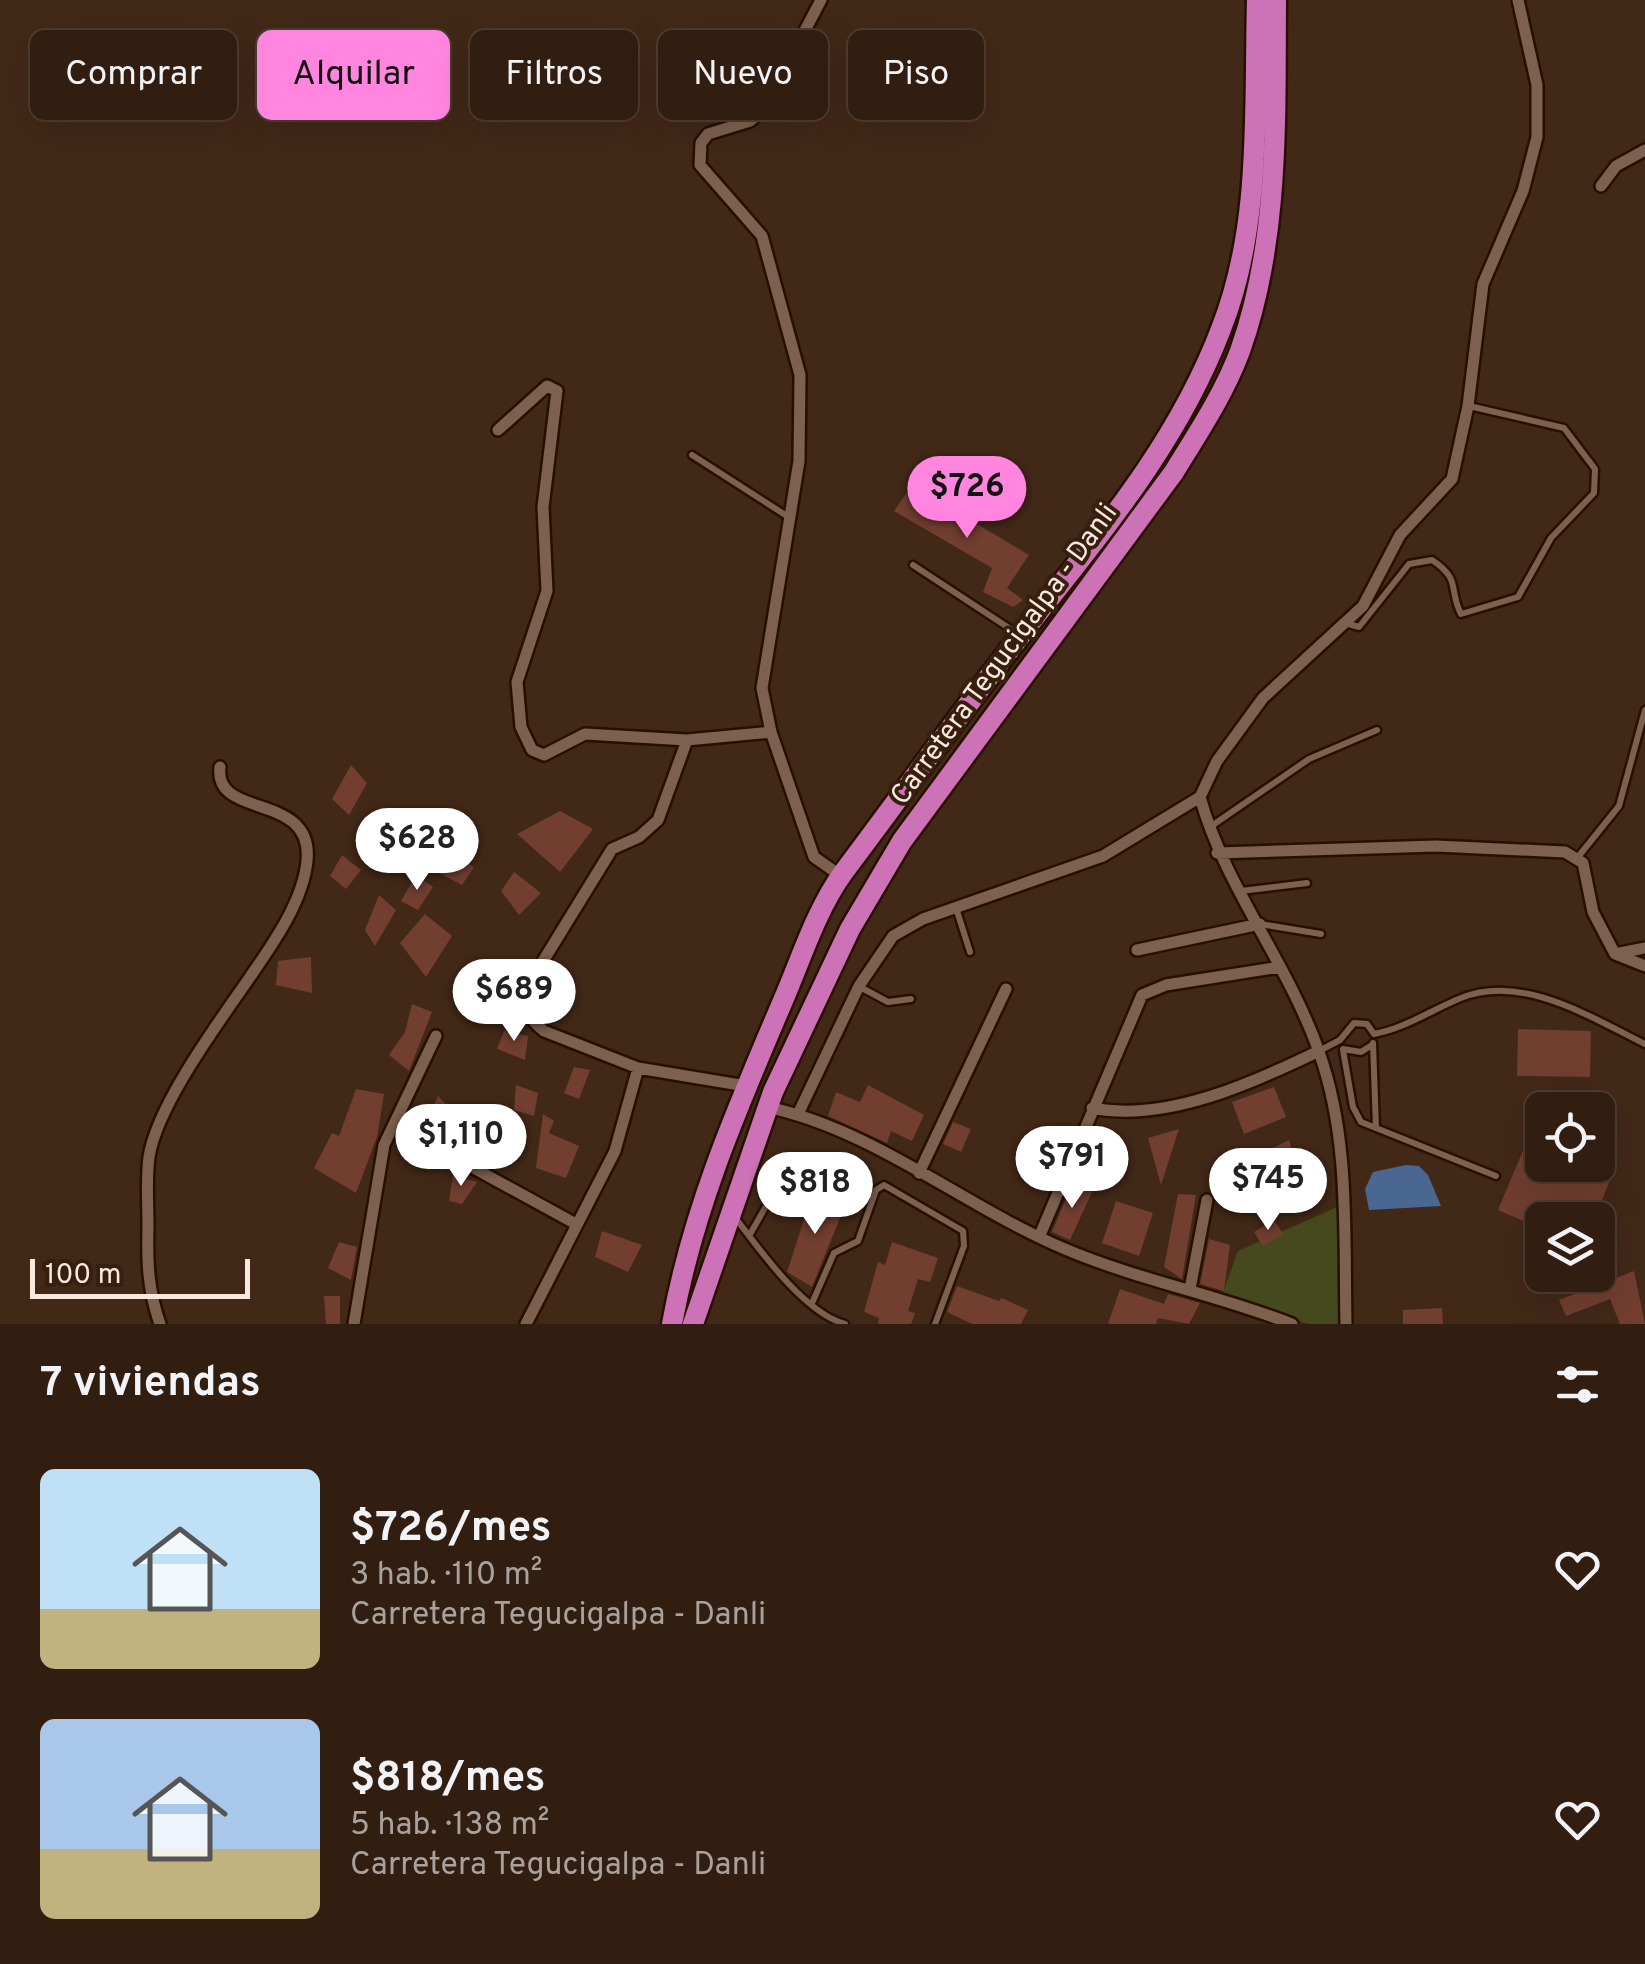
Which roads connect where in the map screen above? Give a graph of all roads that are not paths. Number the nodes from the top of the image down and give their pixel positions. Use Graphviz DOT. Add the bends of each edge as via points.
graph roads {
  1 [pos="821,0"];
  2 [pos="1256,0"];
  3 [pos="1276,0"];
  4 [pos="1518,0"];
  5 [pos="1645,150"];
  6 [pos="1600,186"];
  7 [pos="1468,406"];
  8 [pos="498,430"];
  9 [pos="692,455"];
  10 [pos="791,519"];
  11 [pos="913,565"];
  12 [pos="1342,622"];
  13 [pos="1021,635"];
  14 [pos="1645,710"];
  15 [pos="1377,730"];
  16 [pos="771,732"];
  17 [pos="687,740"];
  18 [pos="220,767"];
  19 [pos="1200,797"];
  20 [pos="1208,828"];
  21 [pos="1217,853"];
  22 [pos="1578,857"];
  23 [pos="840,876"];
  24 [pos="1307,882"];
  25 [pos="1242,891"];
  26 [pos="871,894"];
  27 [pos="956,908"];
  28 [pos="822,912"];
  29 [pos="1260,924"];
  30 [pos="850,928"];
  31 [pos="1321,934"];
  32 [pos="1645,948"];
  33 [pos="1137,950"];
  34 [pos="970,952"];
  35 [pos="1615,954"];
  36 [pos="1645,966"];
  37 [pos="1280,967"];
  38 [pos="859,986"];
  39 [pos="1006,989"];
  40 [pos="911,999"];
  41 [pos="436,1036"];
  42 [pos="1374,1038"];
  43 [pos="1340,1040"];
  44 [pos="1645,1044"];
  45 [pos="1344,1050"];
  46 [pos="1319,1051"];
  47 [pos="638,1068"];
  48 [pos="746,1086"];
  49 [pos="767,1107"];
  50 [pos="1092,1108"];
  51 [pos="798,1114"];
  52 [pos="1376,1128"];
  53 [pos="793,1159"];
  54 [pos="460,1160"];
  55 [pos="919,1173"];
  56 [pos="1496,1176"];
  57 [pos="1207,1200"];
  58 [pos="702,1201"];
  59 [pos="733,1215"];
  60 [pos="576,1224"];
  61 [pos="1040,1235"];
  62 [pos="749,1236"];
  63 [pos="689,1240"];
  64 [pos="717,1254"];
  65 [pos="1190,1288"];
  66 [pos="813,1302"];
  67 [pos="1262,1318"];
  68 [pos="528,1321"];
  69 [pos="695,1322"];
  70 [pos="160,1324"];
  71 [pos="354,1324"];
  72 [pos="546,1324"];
  73 [pos="672,1324"];
  74 [pos="845,1324"];
  75 [pos="935,1324"];
  76 [pos="1292,1324"];
  77 [pos="1346,1324"];
  1 -- 10 [label="street" via="763,110 750,122 708,134 699,154 700,166 762,236 784,306 800,375"];
  2 -- 13 [label="highway, Carretera Tegucigalpa - Danli" via="1253,162 1246,229 1223,326 1178,427"];
  3 -- 26 [label="highway, Carretera Tegucigalpa - Danli" via="1274,168 1254,303 1239,353 1174,472 902,841"];
  4 -- 7 [label="street" via="1537,85 1537,137 1524,191 1483,284"];
  5 -- 6 [label="street" via="1616,166"];
  7 -- 12 [label="street" via="1452,478 1400,536 1363,606"];
  7 -- 12 [label="lane" via="1564,428 1595,469 1594,493 1550,538 1518,597 1461,614 1457,586 1432,560 1409,564 1360,627"];
  8 -- 17 [label="street" via="553,386 558,397 543,507 547,592 517,682 527,742 544,755 585,734"];
  9 -- 10 [label="lane"];
  10 -- 16 [label="street" via="762,688"];
  11 -- 13 [label="lane"];
  12 -- 19 [label="street" via="1263,698"];
  13 -- 23 [label="highway, Carretera Tegucigalpa - Danli"];
  14 -- 22 [label="lane" via="1619,806"];
  15 -- 20 [label="lane" via="1310,759"];
  16 -- 17 [label="street"];
  16 -- 23 [label="street" via="814,857"];
  17 -- 47 [label="street" via="658,820 612,850 526,996 528,1015 544,1031"];
  18 -- 70 [label="street" via="228,792 300,825 308,840 306,866 267,952 194,1064 149,1156 146,1276"];
  19 -- 20 [label="street"];
  19 -- 27 [label="street" via="1103,856"];
  20 -- 21 [label="street"];
  21 -- 22 [label="street" via="1436,846"];
  21 -- 25 [label="street"];
  22 -- 35 [label="street" via="1590,880 1593,912"];
  23 -- 26 [label="highway" via="848,895"];
  23 -- 28 [label="highway, Carretera Tegucigalpa - Danli"];
  24 -- 25 [label="lane"];
  25 -- 29 [label="street"];
  26 -- 30 [label="highway, Carretera Tegucigalpa - Danli"];
  27 -- 34 [label="lane"];
  27 -- 38 [label="street" via="893,936"];
  28 -- 30 [label="highway" via="845,912"];
  28 -- 48 [label="highway, Carretera Tegucigalpa - Danli"];
  29 -- 31 [label="lane"];
  29 -- 33 [label="street"];
  29 -- 37 [label="street"];
  30 -- 49 [label="highway, Carretera Tegucigalpa - Danli"];
  32 -- 35 [label="street"];
  35 -- 36 [label="street"];
  37 -- 46 [label="street"];
  37 -- 50 [label="street" via="1166,985 1142,995"];
  38 -- 40 [label="lane" via="888,1002"];
  38 -- 51 [label="street"];
  39 -- 55 [label="street"];
  41 -- 71 [label="street" via="384,1145"];
  42 -- 43 [label="lane" via="1367,1024 1354,1023"];
  42 -- 44 [label="lane" via="1464,996 1510,992 1562,1004"];
  42 -- 45 [label="lane" via="1361,1052"];
  42 -- 52 [label="lane"];
  43 -- 45 [label="lane"];
  43 -- 46 [label="lane"];
  45 -- 52 [label="lane" via="1352,1107 1361,1122"];
  46 -- 50 [label="street" via="1225,1093 1116,1111"];
  46 -- 77 [label="street" via="1338,1131"];
  47 -- 48 [label="street"];
  47 -- 60 [label="street" via="614,1151"];
  48 -- 58 [label="highway, Carretera Tegucigalpa - Danli"];
  49 -- 51 [label="street"];
  49 -- 59 [label="highway, Carretera Tegucigalpa - Danli"];
  50 -- 61 [label="street"];
  51 -- 55 [label="street"];
  52 -- 56 [label="lane"];
  53 -- 62 [label="lane"];
  54 -- 60 [label="street"];
  55 -- 61 [label="street"];
  57 -- 65 [label="street"];
  58 -- 59 [label="highway" via="715,1220"];
  58 -- 63 [label="highway, Carretera Tegucigalpa - Danli"];
  59 -- 62 [label="lane"];
  59 -- 64 [label="highway, Carretera Tegucigalpa - Danli"];
  60 -- 68 [label="street"];
  61 -- 65 [label="street"];
  62 -- 66 [label="lane" via="778,1275"];
  63 -- 64 [label="highway" via="706,1237"];
  63 -- 73 [label="highway, Carretera Tegucigalpa - Danli"];
  64 -- 69 [label="highway, Carretera Tegucigalpa - Danli"];
  65 -- 67 [label="street"];
  66 -- 74 [label="lane"];
  66 -- 75 [label="lane" via="834,1253 858,1241 876,1190 884,1185 962,1231 964,1246"];
  67 -- 76 [label="street"];
  68 -- 72 [label="street"];
}
